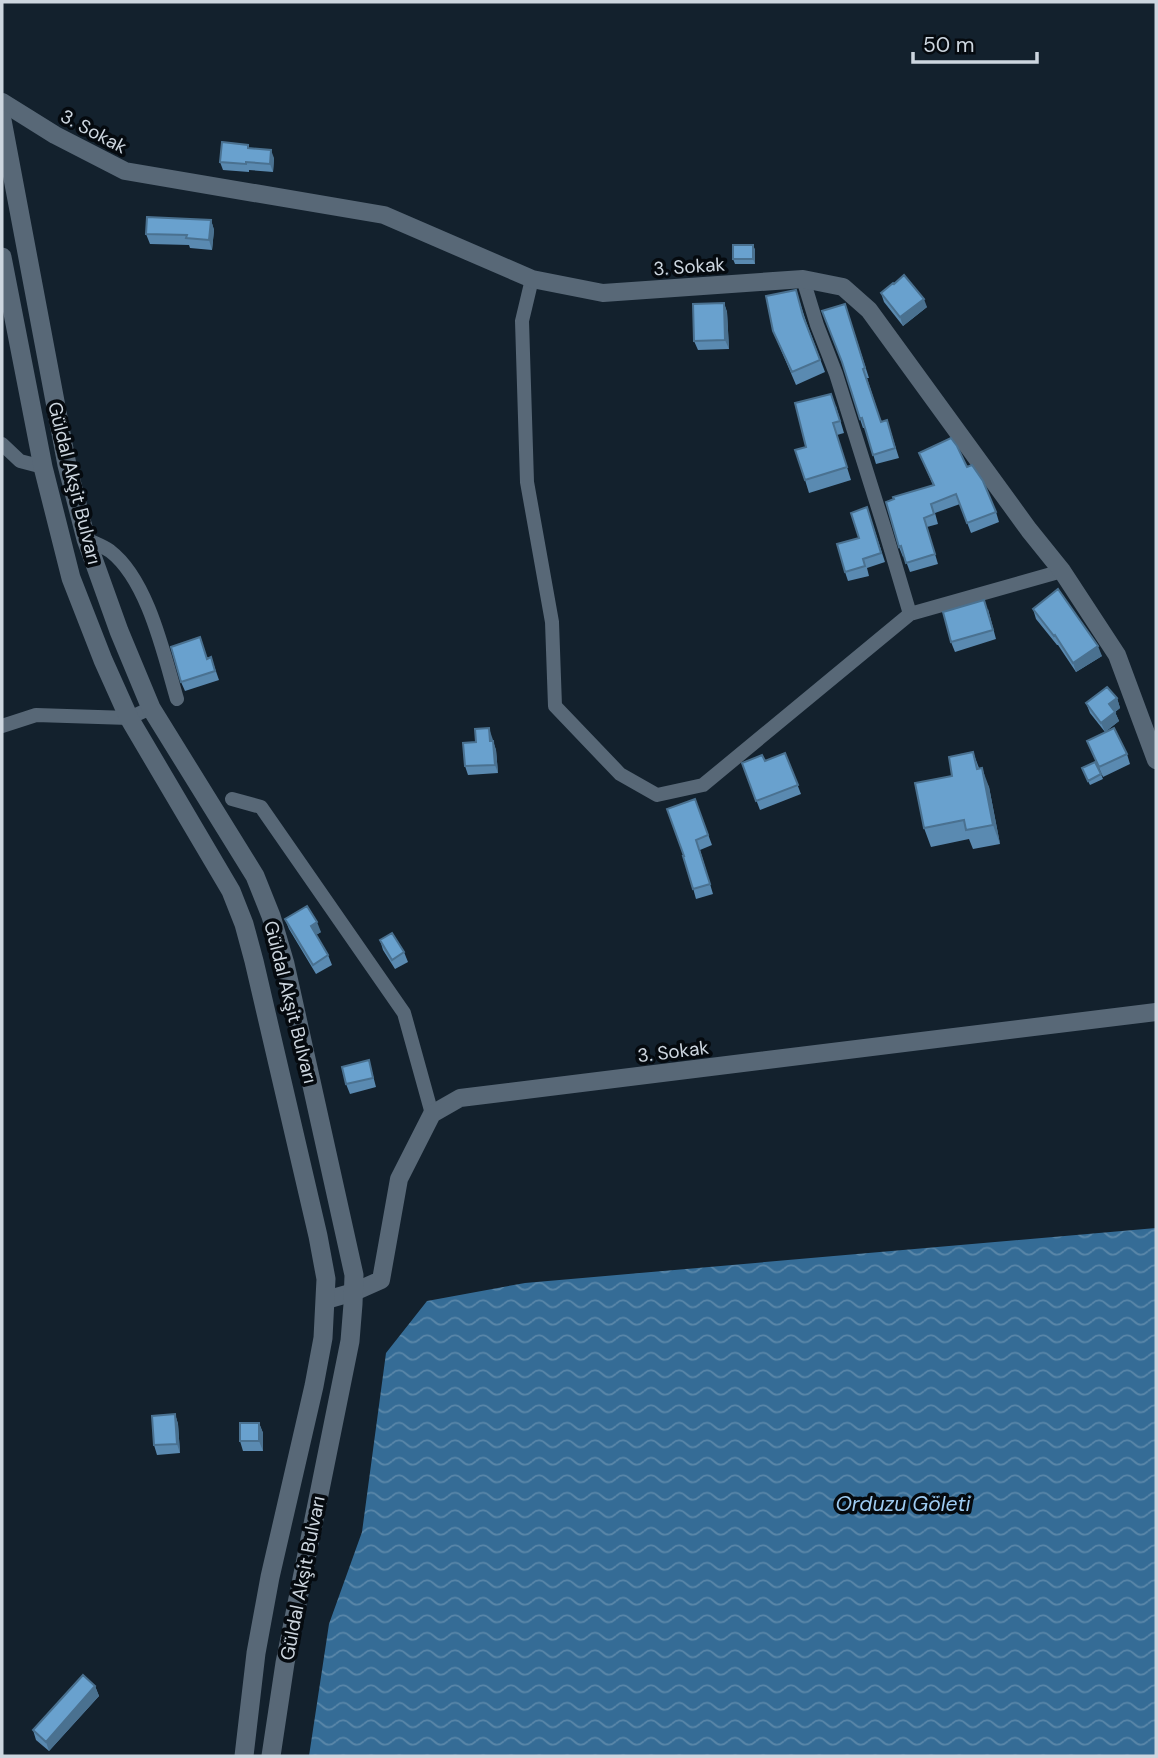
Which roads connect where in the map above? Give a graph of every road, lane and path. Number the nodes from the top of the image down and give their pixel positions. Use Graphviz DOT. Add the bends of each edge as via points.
graph roads {
  1 [pos="2,102"];
  2 [pos="2,120"];
  3 [pos="2,257"];
  4 [pos="532,279"];
  5 [pos="803,279"];
  6 [pos="2,444"];
  7 [pos="43,467"];
  8 [pos="86,539"];
  9 [pos="1062,571"];
  10 [pos="909,614"];
  11 [pos="177,699"];
  12 [pos="152,708"];
  13 [pos="129,719"];
  14 [pos="2,726"];
  15 [pos="1156,760"];
  16 [pos="232,799"];
  17 [pos="1156,1012"];
  18 [pos="432,1114"];
  19 [pos="354,1292"];
  20 [pos="326,1300"];
  21 [pos="244,1756"];
  22 [pos="271,1756"];
  1 -- 4 [label="street, 3. Sokak" via="125,171 384,215"];
  2 -- 8 [label="main road, Güldal Akşit Bulvarı" via="66,465"];
  3 -- 7 [label="main road, Güldal Akşit Bulvarı"];
  4 -- 5 [label="street, 3. Sokak" via="603,293"];
  4 -- 10 [label="street" via="522,321 527,482 552,622 555,706 620,774 657,795 703,785"];
  5 -- 9 [label="street, 3. Sokak" via="843,287 869,310"];
  5 -- 10 [label="street"];
  6 -- 7 [label="street" via="20,461"];
  7 -- 13 [label="main road, Güldal Akşit Bulvarı" via="72,578"];
  8 -- 11 [label="street" via="109,550 125,565 152,613"];
  8 -- 12 [label="main road, Güldal Akşit Bulvarı"];
  9 -- 10 [label="street"];
  9 -- 15 [label="street, 3. Sokak" via="1117,655"];
  12 -- 13 [label="street"];
  12 -- 19 [label="main road, Güldal Akşit Bulvarı" via="255,876 271,916 354,1275"];
  13 -- 14 [label="street" via="36,715"];
  13 -- 20 [label="main road, Güldal Akşit Bulvarı" via="231,891 244,924 318,1236"];
  16 -- 18 [label="street" via="261,807 404,1013"];
  17 -- 18 [label="street, 3. Sokak" via="460,1098"];
  18 -- 19 [label="street" via="399,1179 382,1280"];
  19 -- 20 [label="street"];
  19 -- 22 [label="main road, Güldal Akşit Bulvarı" via="350,1341 285,1663"];
  20 -- 21 [label="main road, Güldal Akşit Bulvarı" via="314,1386 256,1653"];
}
